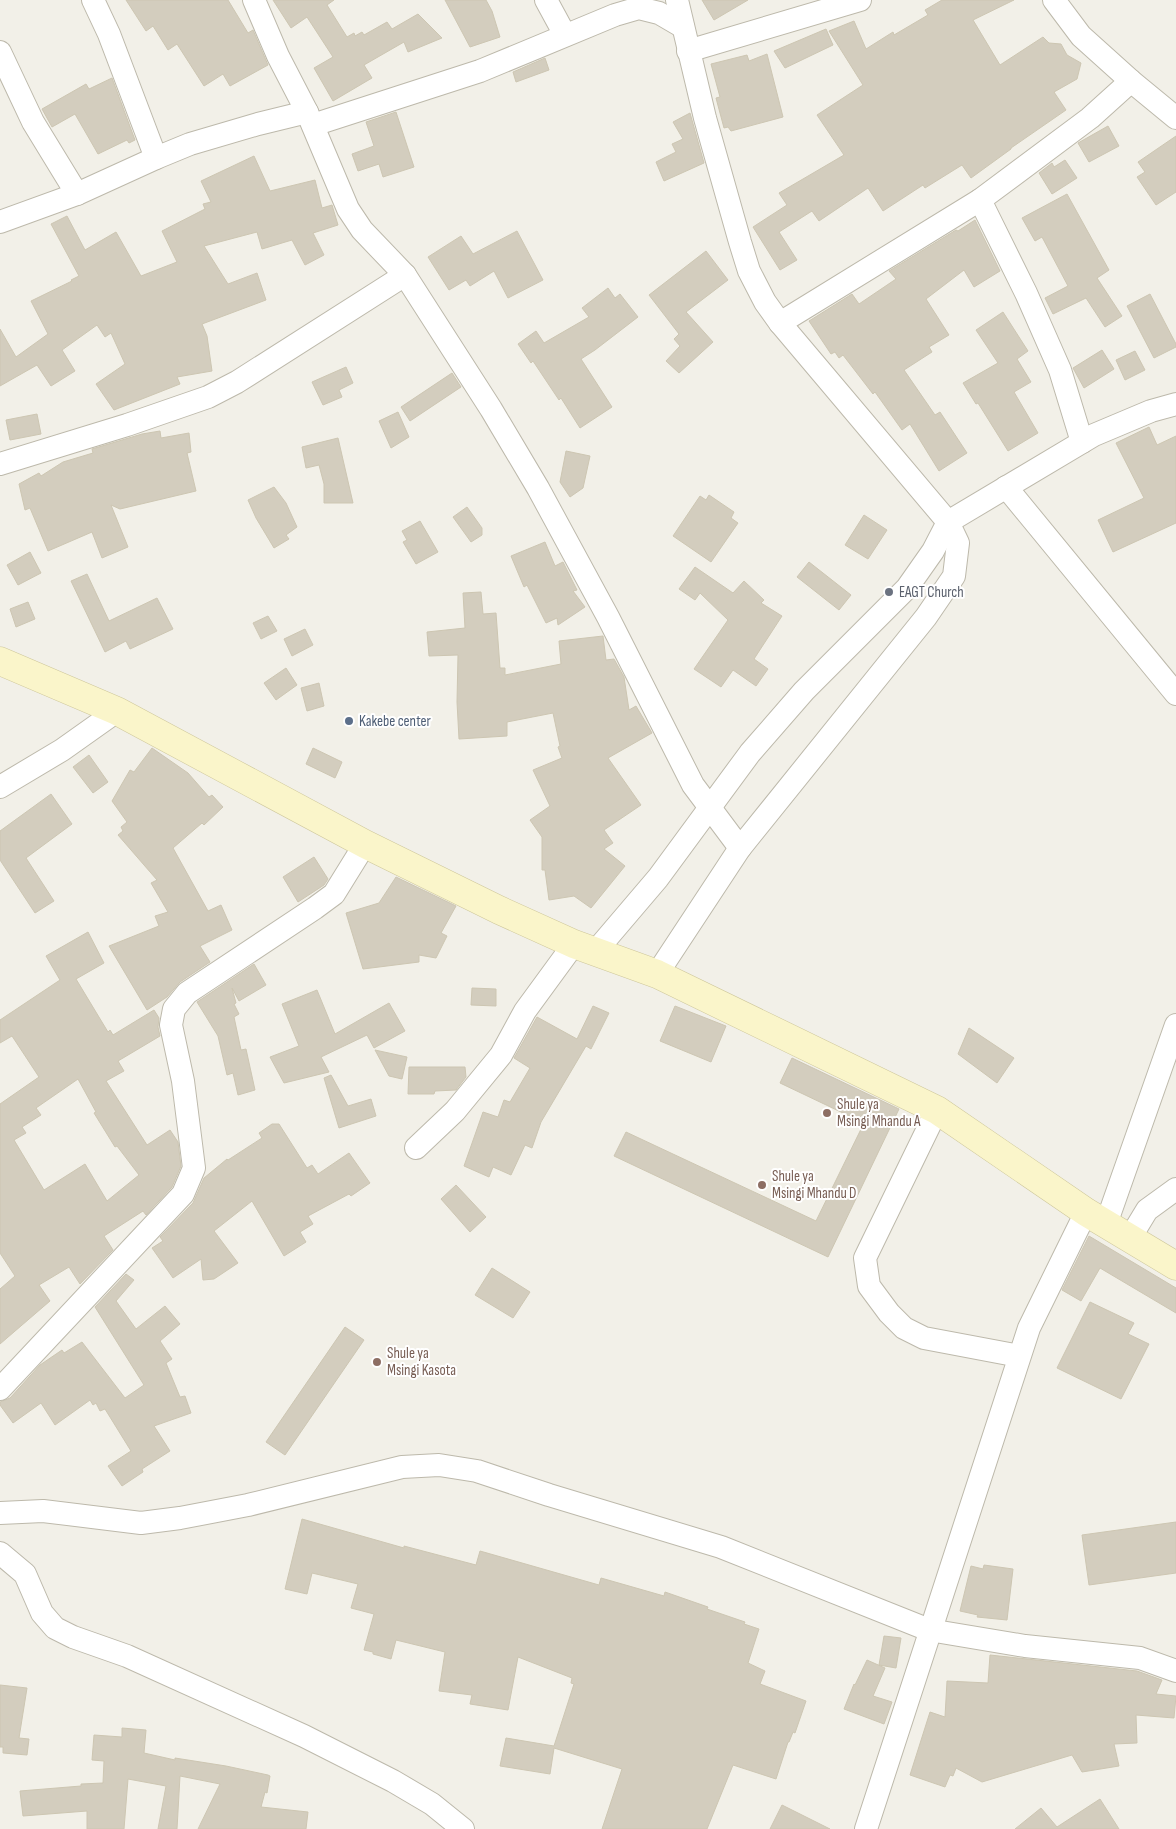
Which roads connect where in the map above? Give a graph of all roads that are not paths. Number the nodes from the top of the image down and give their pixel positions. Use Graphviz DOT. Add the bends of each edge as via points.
graph roads {
  1 [pos="93,0"];
  2 [pos="254,0"];
  3 [pos="546,0"];
  4 [pos="677,0"];
  5 [pos="860,0"];
  6 [pos="1054,0"];
  7 [pos="683,27"];
  8 [pos="565,35"];
  9 [pos="688,51"];
  10 [pos="0,52"];
  11 [pos="1131,81"];
  12 [pos="310,118"];
  13 [pos="1176,118"];
  14 [pos="156,158"];
  15 [pos="77,194"];
  16 [pos="980,200"];
  17 [pos="0,222"];
  18 [pos="405,276"];
  19 [pos="780,323"];
  20 [pos="1176,404"];
  21 [pos="1082,442"];
  22 [pos="0,464"];
  23 [pos="1006,487"];
  24 [pos="948,522"];
  25 [pos="0,661"];
  26 [pos="1176,694"];
  27 [pos="117,711"];
  28 [pos="0,788"];
  29 [pos="710,807"];
  30 [pos="365,844"];
  31 [pos="740,848"];
  32 [pos="585,948"];
  33 [pos="657,974"];
  34 [pos="1176,1025"];
  35 [pos="937,1110"];
  36 [pos="416,1148"];
  37 [pos="1176,1189"];
  38 [pos="1096,1218"];
  39 [pos="1130,1238"];
  40 [pos="1176,1266"];
  41 [pos="1019,1356"];
  42 [pos="0,1389"];
  43 [pos="0,1513"];
  44 [pos="0,1553"];
  45 [pos="929,1630"];
  46 [pos="1176,1671"];
  47 [pos="463,1829"];
  48 [pos="866,1829"];
  1 -- 14 [label="street"];
  2 -- 12 [label="street"];
  3 -- 8 [label="street"];
  4 -- 7 [label="street"];
  5 -- 9 [label="street"];
  6 -- 11 [label="street" via="1081,36"];
  7 -- 8 [label="street" via="658,13 639,8"];
  7 -- 9 [label="street"];
  8 -- 12 [label="street" via="480,71"];
  9 -- 19 [label="street" via="749,271"];
  10 -- 15 [label="street" via="33,122"];
  11 -- 13 [label="street"];
  11 -- 16 [label="street" via="1090,118"];
  12 -- 14 [label="street" via="217,135"];
  12 -- 18 [label="street" via="348,209 362,230"];
  14 -- 15 [label="street"];
  15 -- 17 [label="street"];
  16 -- 19 [label="street"];
  16 -- 21 [label="street" via="1060,370"];
  18 -- 22 [label="street" via="208,397"];
  18 -- 29 [label="street" via="538,488 693,785"];
  19 -- 24 [label="street"];
  20 -- 21 [label="street" via="1150,411"];
  21 -- 23 [label="street"];
  23 -- 24 [label="street"];
  23 -- 26 [label="street"];
  24 -- 29 [label="street" via="933,551 906,588 804,691 750,753"];
  24 -- 31 [label="street" via="958,543 954,576 920,624"];
  25 -- 27 [label="street"];
  27 -- 28 [label="street"];
  27 -- 30 [label="street"];
  29 -- 31 [label="street"];
  29 -- 32 [label="street" via="658,878"];
  30 -- 32 [label="street"];
  30 -- 42 [label="street" via="334,894 187,993 174,1009 171,1025 183,1082 194,1168 183,1194"];
  31 -- 33 [label="street"];
  32 -- 33 [label="street"];
  32 -- 36 [label="street" via="525,1011 501,1055 455,1110"];
  33 -- 35 [label="street"];
  34 -- 38 [label="street"];
  35 -- 38 [label="street"];
  35 -- 41 [label="street" via="865,1258 869,1286 904,1328 924,1338"];
  37 -- 39 [label="street" via="1147,1210"];
  38 -- 39 [label="street"];
  38 -- 41 [label="street" via="1029,1328"];
  39 -- 40 [label="street"];
  41 -- 45 [label="street"];
  43 -- 45 [label="street" via="43,1511 141,1523 248,1505 402,1467 439,1465 477,1471 721,1547"];
  44 -- 47 [label="street" via="25,1574 42,1613 54,1628 127,1656 304,1736 393,1781 432,1804"];
  45 -- 46 [label="street" via="1024,1646 1140,1658"];
  45 -- 48 [label="street"];
}
